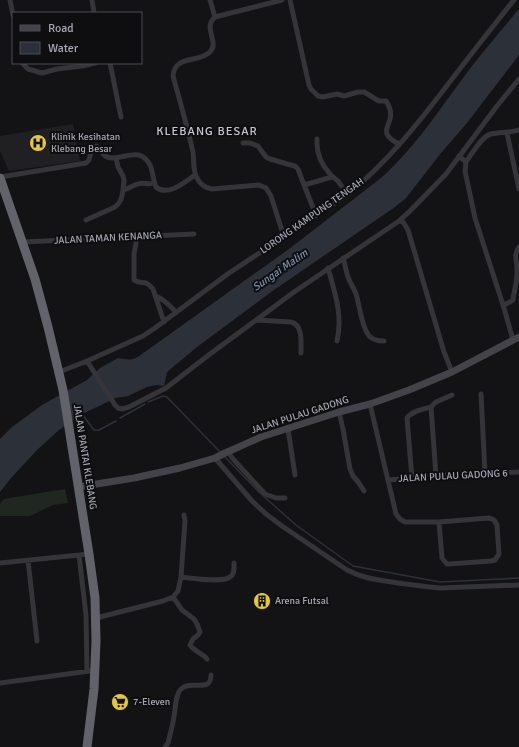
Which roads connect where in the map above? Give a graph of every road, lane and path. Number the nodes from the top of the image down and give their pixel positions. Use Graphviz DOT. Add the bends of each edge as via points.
graph roads {
  1 [pos="10,0"];
  2 [pos="92,0"];
  3 [pos="210,0"];
  4 [pos="282,0"];
  5 [pos="290,0"];
  6 [pos="514,0"];
  7 [pos="12,12"];
  8 [pos="94,12"];
  9 [pos="215,17"];
  10 [pos="23,64"];
  11 [pos="91,64"];
  12 [pos="110,64"];
  13 [pos="519,79"];
  14 [pos="121,117"];
  15 [pos="519,130"];
  16 [pos="507,133"];
  17 [pos="317,139"];
  18 [pos="243,143"];
  19 [pos="399,144"];
  20 [pos="459,156"];
  21 [pos="116,158"];
  22 [pos="466,162"];
  23 [pos="195,175"];
  24 [pos="0,177"];
  25 [pos="332,177"];
  26 [pos="154,183"];
  27 [pos="304,186"];
  28 [pos="519,189"];
  29 [pos="123,190"];
  30 [pos="347,195"];
  31 [pos="316,215"];
  32 [pos="86,220"];
  33 [pos="399,221"];
  34 [pos="194,234"];
  35 [pos="137,237"];
  36 [pos="284,237"];
  37 [pos="23,242"];
  38 [pos="519,247"];
  39 [pos="343,258"];
  40 [pos="328,268"];
  41 [pos="156,296"];
  42 [pos="504,305"];
  43 [pos="176,312"];
  44 [pos="256,320"];
  45 [pos="164,322"];
  46 [pos="516,338"];
  47 [pos="337,341"];
  48 [pos="384,341"];
  49 [pos="301,353"];
  50 [pos="87,361"];
  51 [pos="59,372"];
  52 [pos="452,372"];
  53 [pos="480,394"];
  54 [pos="452,395"];
  55 [pos="370,404"];
  56 [pos="431,407"];
  57 [pos="338,412"];
  58 [pos="288,429"];
  59 [pos="228,452"];
  60 [pos="217,458"];
  61 [pos="519,472"];
  62 [pos="485,473"];
  63 [pos="295,475"];
  64 [pos="436,476"];
  65 [pos="412,478"];
  66 [pos="388,480"];
  67 [pos="78,487"];
  68 [pos="364,491"];
  69 [pos="285,498"];
  70 [pos="184,515"];
  71 [pos="439,522"];
  72 [pos="89,554"];
  73 [pos="79,555"];
  74 [pos="28,560"];
  75 [pos="0,563"];
  76 [pos="234,563"];
  77 [pos="181,577"];
  78 [pos="519,585"];
  79 [pos="173,597"];
  80 [pos="96,618"];
  81 [pos="37,641"];
  82 [pos="207,659"];
  83 [pos="91,671"];
  84 [pos="211,675"];
  85 [pos="0,682"];
  86 [pos="87,747"];
  87 [pos="165,747"];
  1 -- 7 [label="street"];
  2 -- 8 [label="street"];
  3 -- 9 [label="street"];
  4 -- 9 [label="street"];
  5 -- 19 [label="street" via="311,89 322,97 364,92 378,101 386,101 391,114 386,131 389,137"];
  6 -- 19 [label="street, LORONG KAMPUNG TENGAH"];
  9 -- 23 [label="street" via="210,22 213,44 211,51 179,64 173,72 193,154"];
  10 -- 11 [label="street" via="28,69 42,73"];
  12 -- 14 [label="street"];
  13 -- 20 [label="street"];
  15 -- 16 [label="street"];
  16 -- 22 [label="street" via="487,136"];
  16 -- 28 [label="street"];
  17 -- 25 [label="street" via="318,153"];
  18 -- 27 [label="street" via="258,146 270,160 295,166"];
  19 -- 30 [label="street, LORONG KAMPUNG TENGAH" via="374,172"];
  20 -- 22 [label="street"];
  20 -- 33 [label="street" via="428,194"];
  21 -- 24 [label="street" via="106,157 96,146 92,148 86,163"];
  21 -- 26 [label="street" via="132,154 142,156 149,164"];
  21 -- 29 [label="street" via="124,180"];
  22 -- 42 [label="street" via="465,171 475,218"];
  23 -- 26 [label="street" via="180,186 170,189 158,189"];
  23 -- 36 [label="street" via="207,188 266,188"];
  24 -- 37 [label="highway, JALAN PANTAI KLEBANG"];
  25 -- 27 [label="street"];
  25 -- 30 [label="street" via="340,183"];
  26 -- 29 [label="street" via="136,184"];
  27 -- 31 [label="street"];
  29 -- 32 [label="street" via="118,204"];
  30 -- 31 [label="street, LORONG KAMPUNG TENGAH"];
  31 -- 36 [label="street, LORONG KAMPUNG TENGAH"];
  33 -- 39 [label="street"];
  33 -- 52 [label="street" via="403,222 408,230 437,331"];
  34 -- 35 [label="street, JALAN TAMAN KENANGA"];
  35 -- 37 [label="street, JALAN TAMAN KENANGA"];
  35 -- 41 [label="street" via="134,280 149,285"];
  36 -- 43 [label="street, LORONG KAMPUNG TENGAH"];
  37 -- 51 [label="highway, JALAN PANTAI KLEBANG" via="36,279"];
  38 -- 42 [label="street" via="515,256 518,270 512,300"];
  39 -- 40 [label="street"];
  39 -- 48 [label="street" via="366,331 374,339"];
  40 -- 44 [label="street"];
  40 -- 47 [label="street" via="338,306"];
  41 -- 43 [label="street"];
  41 -- 45 [label="street"];
  42 -- 46 [label="street"];
  43 -- 45 [label="street, LORONG KAMPUNG TENGAH"];
  44 -- 49 [label="street" via="295,323 300,330"];
  44 -- 50 [label="street" via="166,388 126,408 118,408 115,405"];
  45 -- 50 [label="street, LORONG KAMPUNG TENGAH" via="143,336"];
  46 -- 52 [label="main road, JALAN PULAU GADONG"];
  50 -- 51 [label="street, LORONG KAMPUNG TENGAH"];
  51 -- 67 [label="highway, JALAN PANTAI KLEBANG"];
  52 -- 55 [label="main road, JALAN PULAU GADONG"];
  53 -- 62 [label="street"];
  54 -- 56 [label="street"];
  55 -- 57 [label="main road, JALAN PULAU GADONG"];
  55 -- 66 [label="street"];
  56 -- 64 [label="street"];
  56 -- 65 [label="street" via="414,412 407,418"];
  57 -- 58 [label="main road, JALAN PULAU GADONG"];
  57 -- 68 [label="street" via="350,469"];
  58 -- 59 [label="main road, JALAN PULAU GADONG" via="261,437"];
  58 -- 63 [label="street"];
  59 -- 60 [label="main road, JALAN PULAU GADONG"];
  59 -- 69 [label="street" via="265,494"];
  60 -- 67 [label="main road, JALAN PULAU GADONG" via="134,478"];
  60 -- 78 [label="street" via="266,514 356,574 441,588"];
  61 -- 62 [label="street, JALAN PULAU GADONG 6"];
  62 -- 64 [label="street, JALAN PULAU GADONG 6"];
  64 -- 65 [label="street, JALAN PULAU GADONG 6"];
  65 -- 66 [label="street, JALAN PULAU GADONG 6"];
  66 -- 71 [label="street" via="396,514 400,519 406,522"];
  67 -- 72 [label="highway, JALAN PANTAI KLEBANG"];
  70 -- 77 [label="street"];
  71 -- 71 [label="street" via="442,558 446,564 491,561 499,554 495,521 489,518"];
  72 -- 73 [label="street"];
  72 -- 80 [label="highway, JALAN PANTAI KLEBANG"];
  73 -- 74 [label="street"];
  73 -- 83 [label="street"];
  74 -- 75 [label="street"];
  74 -- 81 [label="street"];
  76 -- 77 [label="street" via="233,574 226,580"];
  77 -- 79 [label="street" via="178,592"];
  79 -- 80 [label="street"];
  79 -- 82 [label="street" via="182,610 194,619 200,632 190,645 192,649"];
  80 -- 83 [label="highway, JALAN PANTAI KLEBANG" via="96,641"];
  83 -- 85 [label="street"];
  83 -- 86 [label="highway, JALAN PANTAI KLEBANG"];
  84 -- 87 [label="street" via="207,685 188,685 180,690"];
}
